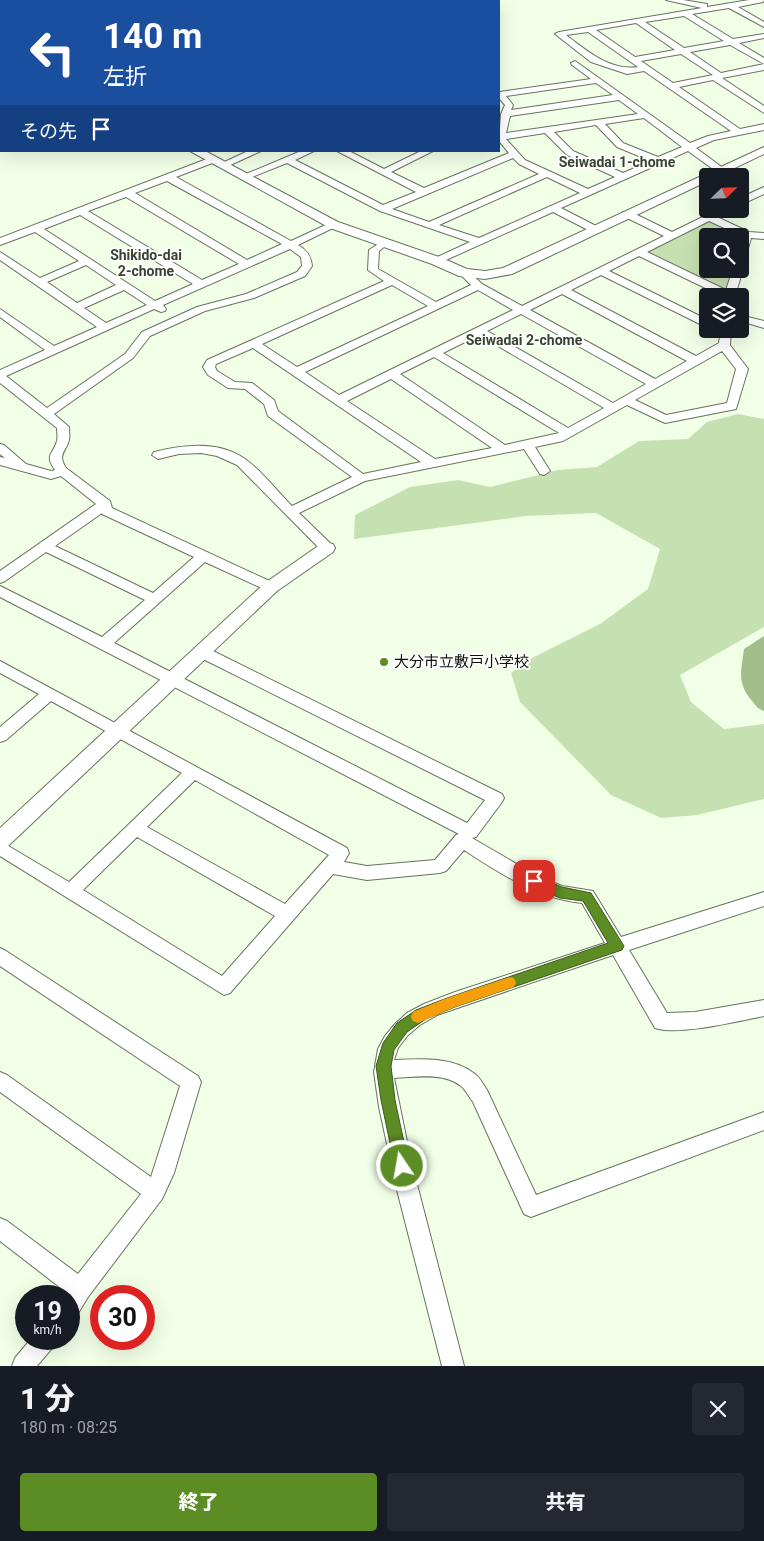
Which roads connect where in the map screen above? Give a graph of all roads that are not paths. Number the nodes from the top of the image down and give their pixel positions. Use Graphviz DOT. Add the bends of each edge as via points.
graph roads {
  1 [pos="670,0"];
  2 [pos="763,0"];
  3 [pos="731,6"];
  4 [pos="720,8"];
  5 [pos="685,13"];
  6 [pos="638,21"];
  7 [pos="764,26"];
  8 [pos="589,29"];
  9 [pos="764,36"];
  10 [pos="731,42"];
  11 [pos="682,51"];
  12 [pos="633,60"];
  13 [pos="764,62"];
  14 [pos="575,63"];
  15 [pos="645,68"];
  16 [pos="762,70"];
  17 [pos="719,77"];
  18 [pos="598,80"];
  19 [pos="671,86"];
  20 [pos="621,97"];
  21 [pos="764,110"];
  22 [pos="505,114"];
  23 [pos="646,116"];
  24 [pos="598,122"];
  25 [pos="764,127"];
  26 [pos="547,130"];
  27 [pos="738,132"];
  28 [pos="500,137"];
  29 [pos="689,147"];
  30 [pos="198,152"];
  31 [pos="254,152"];
  32 [pos="261,152"];
  33 [pos="307,152"];
  34 [pos="344,152"];
  35 [pos="427,152"];
  36 [pos="763,152"];
  37 [pos="514,154"];
  38 [pos="284,161"];
  39 [pos="659,161"];
  40 [pos="217,162"];
  41 [pos="717,168"];
  42 [pos="725,168"];
  43 [pos="384,172"];
  44 [pos="547,174"];
  45 [pos="168,177"];
  46 [pos="244,177"];
  47 [pos="624,177"];
  48 [pos="699,180"];
  49 [pos="764,190"];
  50 [pos="424,192"];
  51 [pos="588,192"];
  52 [pos="127,193"];
  53 [pos="749,198"];
  54 [pos="553,208"];
  55 [pos="383,209"];
  56 [pos="81,211"];
  57 [pos="627,214"];
  58 [pos="707,218"];
  59 [pos="711,218"];
  60 [pos="334,225"];
  61 [pos="430,225"];
  62 [pos="36,228"];
  63 [pos="732,228"];
  64 [pos="594,229"];
  65 [pos="749,235"];
  66 [pos="672,236"];
  67 [pos="764,236"];
  68 [pos="0,242"];
  69 [pos="479,242"];
  70 [pos="384,243"];
  71 [pos="290,245"];
  72 [pos="639,252"];
  73 [pos="0,255"];
  74 [pos="87,261"];
  75 [pos="437,261"];
  76 [pos="247,264"];
  77 [pos="601,271"];
  78 [pos="464,273"];
  79 [pos="393,281"];
  80 [pos="39,282"];
  81 [pos="201,284"];
  82 [pos="125,285"];
  83 [pos="478,286"];
  84 [pos="713,288"];
  85 [pos="563,290"];
  86 [pos="155,305"];
  87 [pos="436,306"];
  88 [pos="76,307"];
  89 [pos="522,310"];
  90 [pos="0,312"];
  91 [pos="176,319"];
  92 [pos="699,320"];
  93 [pos="749,321"];
  94 [pos="764,325"];
  95 [pos="105,327"];
  96 [pos="479,331"];
  97 [pos="719,338"];
  98 [pos="725,338"];
  99 [pos="255,344"];
  100 [pos="53,350"];
  101 [pos="435,353"];
  102 [pos="696,361"];
  103 [pos="296,372"];
  104 [pos="392,374"];
  105 [pos="0,375"];
  106 [pos="655,384"];
  107 [pos="339,400"];
  108 [pos="626,400"];
  109 [pos="613,408"];
  110 [pos="48,413"];
  111 [pos="568,433"];
  112 [pos="527,444"];
  113 [pos="0,448"];
  114 [pos="502,449"];
  115 [pos="158,455"];
  116 [pos="0,461"];
  117 [pos="433,464"];
  118 [pos="21,466"];
  119 [pos="544,471"];
  120 [pos="63,472"];
  121 [pos="361,478"];
  122 [pos="105,504"];
  123 [pos="290,512"];
  124 [pos="45,546"];
  125 [pos="327,548"];
  126 [pos="203,556"];
  127 [pos="0,578"];
  128 [pos="270,588"];
  129 [pos="0,590"];
  130 [pos="154,599"];
  131 [pos="104,644"];
  132 [pos="202,652"];
  133 [pos="0,666"];
  134 [pos="173,679"];
  135 [pos="50,693"];
  136 [pos="118,730"];
  137 [pos="0,736"];
  138 [pos="193,772"];
  139 [pos="135,828"];
  140 [pos="0,841"];
  141 [pos="0,848"];
  142 [pos="330,866"];
  143 [pos="70,892"];
  144 [pos="764,899"];
  145 [pos="288,914"];
  146 [pos="617,946"];
  147 [pos="1,959"];
  148 [pos="764,1008"];
  149 [pos="384,1069"];
  150 [pos="0,1081"];
  151 [pos="764,1121"];
  152 [pos="155,1192"];
  153 [pos="0,1228"];
  154 [pos="75,1285"];
  155 [pos="80,1289"];
  156 [pos="36,1350"];
  157 [pos="24,1366"];
  158 [pos="453,1366"];
  1 -- 4 [label="street"];
  2 -- 3 [label="street"];
  3 -- 4 [label="street"];
  3 -- 7 [label="street"];
  4 -- 5 [label="street"];
  5 -- 6 [label="street"];
  5 -- 10 [label="street"];
  6 -- 8 [label="street"];
  6 -- 11 [label="street"];
  8 -- 12 [label="street"];
  8 -- 15 [label="street" via="559,34 594,60 628,71"];
  9 -- 10 [label="street"];
  10 -- 11 [label="street"];
  10 -- 13 [label="street"];
  11 -- 12 [label="street"];
  11 -- 17 [label="street"];
  12 -- 15 [label="street"];
  14 -- 18 [label="street"];
  15 -- 19 [label="street"];
  16 -- 17 [label="street"];
  17 -- 19 [label="street"];
  17 -- 21 [label="street"];
  18 -- 20 [label="street"];
  18 -- 22 [label="street" via="500,94 510,105"];
  19 -- 27 [label="street"];
  20 -- 22 [label="street"];
  20 -- 23 [label="street"];
  22 -- 28 [label="street"];
  23 -- 24 [label="street"];
  23 -- 29 [label="street"];
  24 -- 26 [label="street"];
  24 -- 39 [label="street" via="620,145"];
  25 -- 27 [label="street"];
  26 -- 28 [label="street"];
  26 -- 47 [label="street" via="570,153"];
  27 -- 29 [label="street"];
  28 -- 37 [label="street"];
  29 -- 39 [label="street"];
  29 -- 41 [label="street"];
  30 -- 40 [label="street"];
  31 -- 40 [label="street"];
  32 -- 38 [label="street"];
  33 -- 38 [label="street"];
  34 -- 43 [label="street"];
  35 -- 43 [label="street"];
  36 -- 42 [label="street"];
  37 -- 44 [label="street" via="522,162"];
  37 -- 50 [label="street"];
  38 -- 46 [label="street"];
  38 -- 55 [label="street"];
  39 -- 47 [label="street"];
  40 -- 45 [label="street"];
  40 -- 46 [label="street"];
  43 -- 50 [label="street"];
  44 -- 51 [label="street"];
  44 -- 61 [label="street"];
  45 -- 52 [label="street"];
  45 -- 71 [label="street"];
  46 -- 60 [label="street"];
  47 -- 51 [label="street"];
  48 -- 57 [label="street"];
  49 -- 53 [label="street"];
  50 -- 55 [label="street"];
  51 -- 54 [label="street"];
  52 -- 56 [label="street"];
  52 -- 76 [label="street"];
  54 -- 64 [label="street"];
  54 -- 69 [label="street"];
  55 -- 61 [label="street"];
  56 -- 62 [label="street"];
  56 -- 81 [label="street"];
  57 -- 64 [label="street"];
  57 -- 66 [label="street"];
  58 -- 66 [label="street"];
  59 -- 63 [label="street"];
  60 -- 70 [label="street"];
  60 -- 71 [label="street"];
  61 -- 69 [label="street"];
  62 -- 68 [label="street"];
  62 -- 74 [label="street"];
  64 -- 78 [label="street" via="507,271 484,275"];
  65 -- 67 [label="street"];
  66 -- 72 [label="street"];
  69 -- 75 [label="street"];
  70 -- 75 [label="street"];
  70 -- 79 [label="street" via="374,250 373,270"];
  71 -- 76 [label="street"];
  71 -- 91 [label="street" via="306,258 307,266 301,274 250,296"];
  72 -- 77 [label="street"];
  72 -- 84 [label="street"];
  73 -- 80 [label="street"];
  74 -- 80 [label="street"];
  74 -- 82 [label="street"];
  75 -- 78 [label="street"];
  76 -- 81 [label="street"];
  77 -- 85 [label="street"];
  77 -- 92 [label="street"];
  78 -- 83 [label="street"];
  79 -- 87 [label="street"];
  79 -- 99 [label="street"];
  80 -- 88 [label="street"];
  81 -- 86 [label="street"];
  82 -- 86 [label="street"];
  82 -- 88 [label="street"];
  83 -- 87 [label="street"];
  83 -- 89 [label="street"];
  85 -- 89 [label="street"];
  85 -- 102 [label="street"];
  86 -- 91 [label="street"];
  86 -- 95 [label="street"];
  87 -- 103 [label="street"];
  88 -- 95 [label="street"];
  89 -- 96 [label="street"];
  89 -- 106 [label="street"];
  90 -- 100 [label="street"];
  91 -- 110 [label="street" via="146,334 129,356"];
  93 -- 94 [label="street"];
  95 -- 100 [label="street"];
  96 -- 101 [label="street"];
  96 -- 109 [label="street"];
  97 -- 102 [label="street"];
  98 -- 108 [label="street" via="742,369 732,406 665,419"];
  99 -- 103 [label="street"];
  99 -- 121 [label="street" via="211,362 208,367 232,385 248,386 270,403 272,413"];
  100 -- 105 [label="street"];
  101 -- 104 [label="street"];
  101 -- 111 [label="street"];
  102 -- 106 [label="street"];
  103 -- 107 [label="street"];
  104 -- 107 [label="street"];
  104 -- 114 [label="street"];
  105 -- 110 [label="street"];
  106 -- 108 [label="street"];
  107 -- 117 [label="street"];
  108 -- 109 [label="street"];
  109 -- 111 [label="street"];
  110 -- 120 [label="street" via="64,427 63,441 55,457 56,466"];
  111 -- 112 [label="street"];
  112 -- 114 [label="street"];
  112 -- 119 [label="street"];
  113 -- 118 [label="street"];
  114 -- 117 [label="street"];
  115 -- 123 [label="street" via="202,450 227,454 241,462"];
  116 -- 118 [label="street"];
  117 -- 121 [label="street"];
  118 -- 120 [label="street" via="51,475"];
  120 -- 122 [label="street"];
  121 -- 123 [label="street"];
  122 -- 124 [label="street"];
  122 -- 126 [label="street" via="107,512"];
  123 -- 125 [label="street"];
  124 -- 127 [label="street"];
  124 -- 130 [label="street"];
  125 -- 128 [label="street"];
  126 -- 128 [label="street"];
  126 -- 130 [label="street"];
  128 -- 132 [label="street"];
  129 -- 131 [label="street"];
  130 -- 131 [label="street"];
  131 -- 134 [label="street"];
  132 -- 134 [label="street"];
  132 -- 134 [label="street" via="496,798 470,832"];
  133 -- 135 [label="street"];
  134 -- 136 [label="street"];
  135 -- 136 [label="street"];
  135 -- 137 [label="street"];
  136 -- 138 [label="street"];
  136 -- 140 [label="street"];
  138 -- 139 [label="street"];
  138 -- 142 [label="street" via="341,853"];
  139 -- 143 [label="street"];
  139 -- 145 [label="street"];
  141 -- 143 [label="street"];
  142 -- 145 [label="street"];
  142 -- 146 [label="street" via="367,873 440,866 462,840 496,863 534,881 560,892 587,896"];
  143 -- 145 [label="street" via="224,987"];
  144 -- 146 [label="street"];
  146 -- 148 [label="street" via="662,1022 695,1020"];
  146 -- 149 [label="street" via="421,1014 402,1028 388,1047"];
  147 -- 152 [label="street" via="192,1082"];
  149 -- 151 [label="street" via="430,1069 452,1072 468,1080 480,1096 531,1207"];
  149 -- 158 [label="street" via="402,1166"];
  150 -- 152 [label="street"];
  152 -- 155 [label="street"];
  153 -- 154 [label="street"];
  156 -- 157 [label="street"];
}
